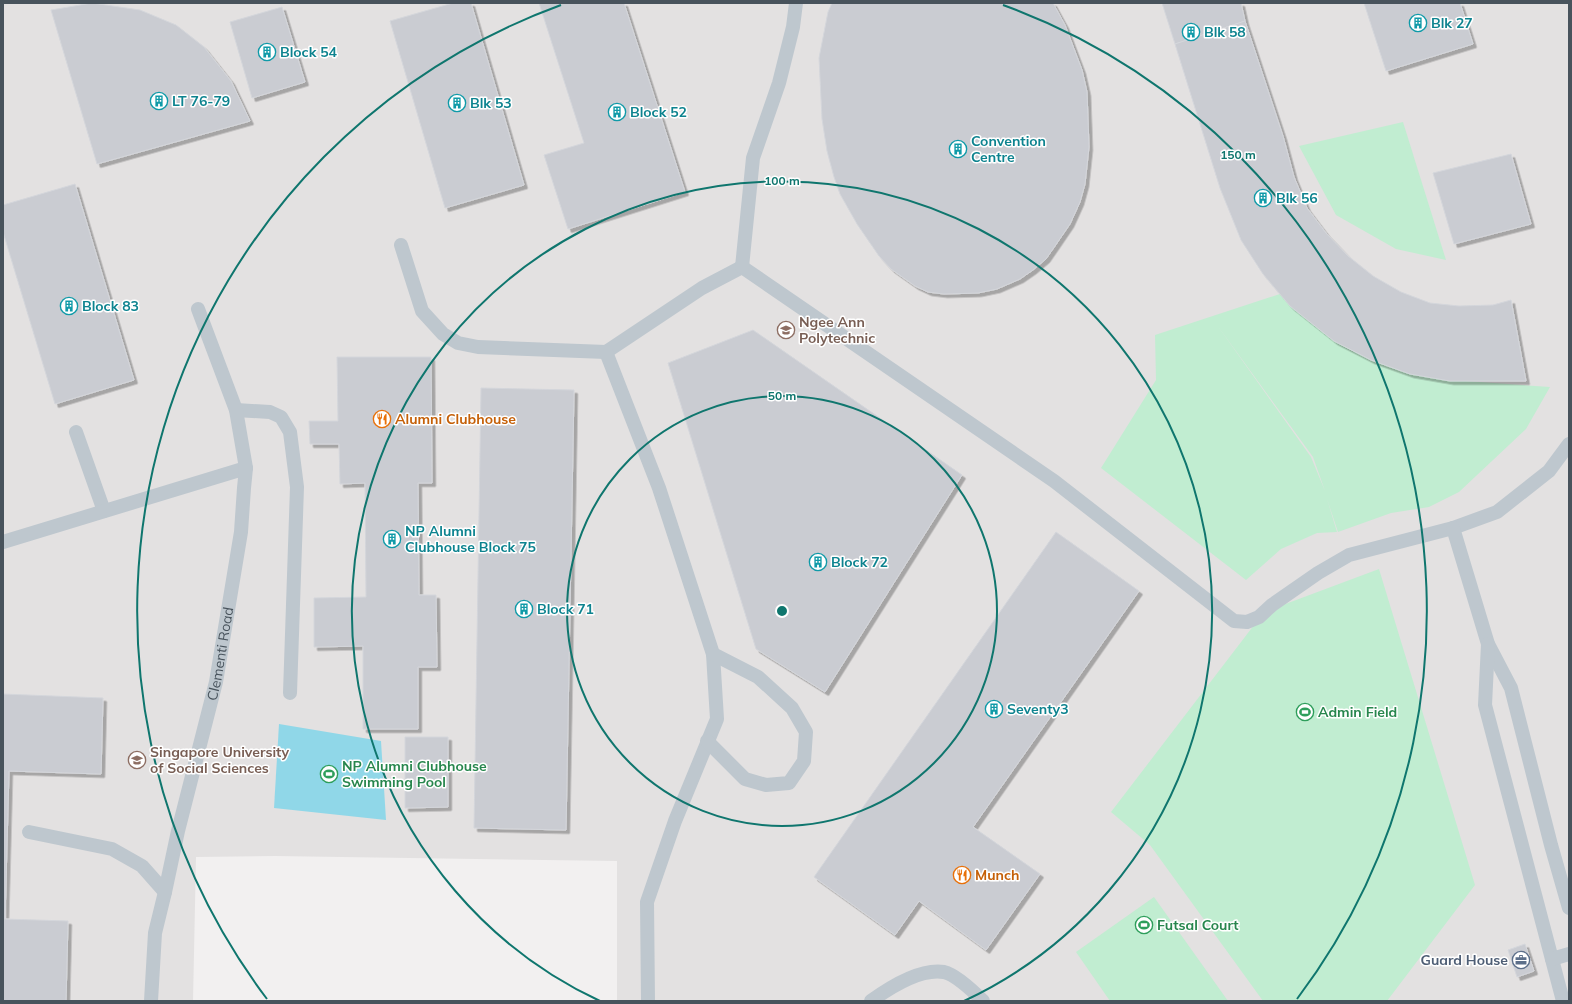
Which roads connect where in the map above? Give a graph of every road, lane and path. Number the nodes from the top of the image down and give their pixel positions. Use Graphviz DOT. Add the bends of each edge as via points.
graph roads {
  1 [pos="796,3"];
  2 [pos="401,245"];
  3 [pos="742,267"];
  4 [pos="198,309"];
  5 [pos="606,352"];
  6 [pos="236,410"];
  7 [pos="76,432"];
  8 [pos="1569,444"];
  9 [pos="246,468"];
  10 [pos="104,511"];
  11 [pos="1453,528"];
  12 [pos="3,542"];
  13 [pos="1488,644"];
  14 [pos="713,654"];
  15 [pos="290,693"];
  16 [pos="707,741"];
  17 [pos="29,832"];
  18 [pos="165,892"];
  19 [pos="1569,908"];
  20 [pos="1569,954"];
  21 [pos="1552,959"];
  22 [pos="151,1001"];
  23 [pos="648,1001"];
  24 [pos="871,1001"];
  25 [pos="983,1001"];
  26 [pos="1563,1001"];
  1 -- 3 [label="lane" via="793,27 779,83 753,158"];
  2 -- 5 [label="lane" via="422,311 443,334 458,343 478,347"];
  3 -- 5 [label="lane" via="702,288"];
  3 -- 11 [label="lane" via="1054,481 1234,621 1248,622 1259,616 1306,581 1349,555"];
  4 -- 6 [label="lane, Clementi Road"];
  5 -- 14 [label="lane" via="659,488"];
  6 -- 9 [label="lane, Clementi Road"];
  6 -- 15 [label="lane" via="270,412 280,417 290,432 297,487"];
  7 -- 10 [label="lane"];
  8 -- 11 [label="lane" via="1549,471 1497,512"];
  9 -- 10 [label="lane"];
  9 -- 18 [label="lane, Clementi Road" via="241,532 216,682"];
  10 -- 12 [label="lane"];
  11 -- 13 [label="lane"];
  13 -- 19 [label="lane" via="1511,688"];
  13 -- 21 [label="lane" via="1485,705"];
  14 -- 16 [label="lane" via="717,719"];
  14 -- 16 [label="lane" via="758,677 792,708 806,732 804,761 789,783 766,785 745,779"];
  16 -- 23 [label="lane" via="646,902"];
  17 -- 18 [label="lane" via="112,849 142,866"];
  18 -- 22 [label="lane, Clementi Road" via="155,933"];
  20 -- 21 [label="lane"];
  21 -- 26 [label="lane"];
  24 -- 25 [label="lane" via="891,987 922,973 944,972 968,985"];
}
